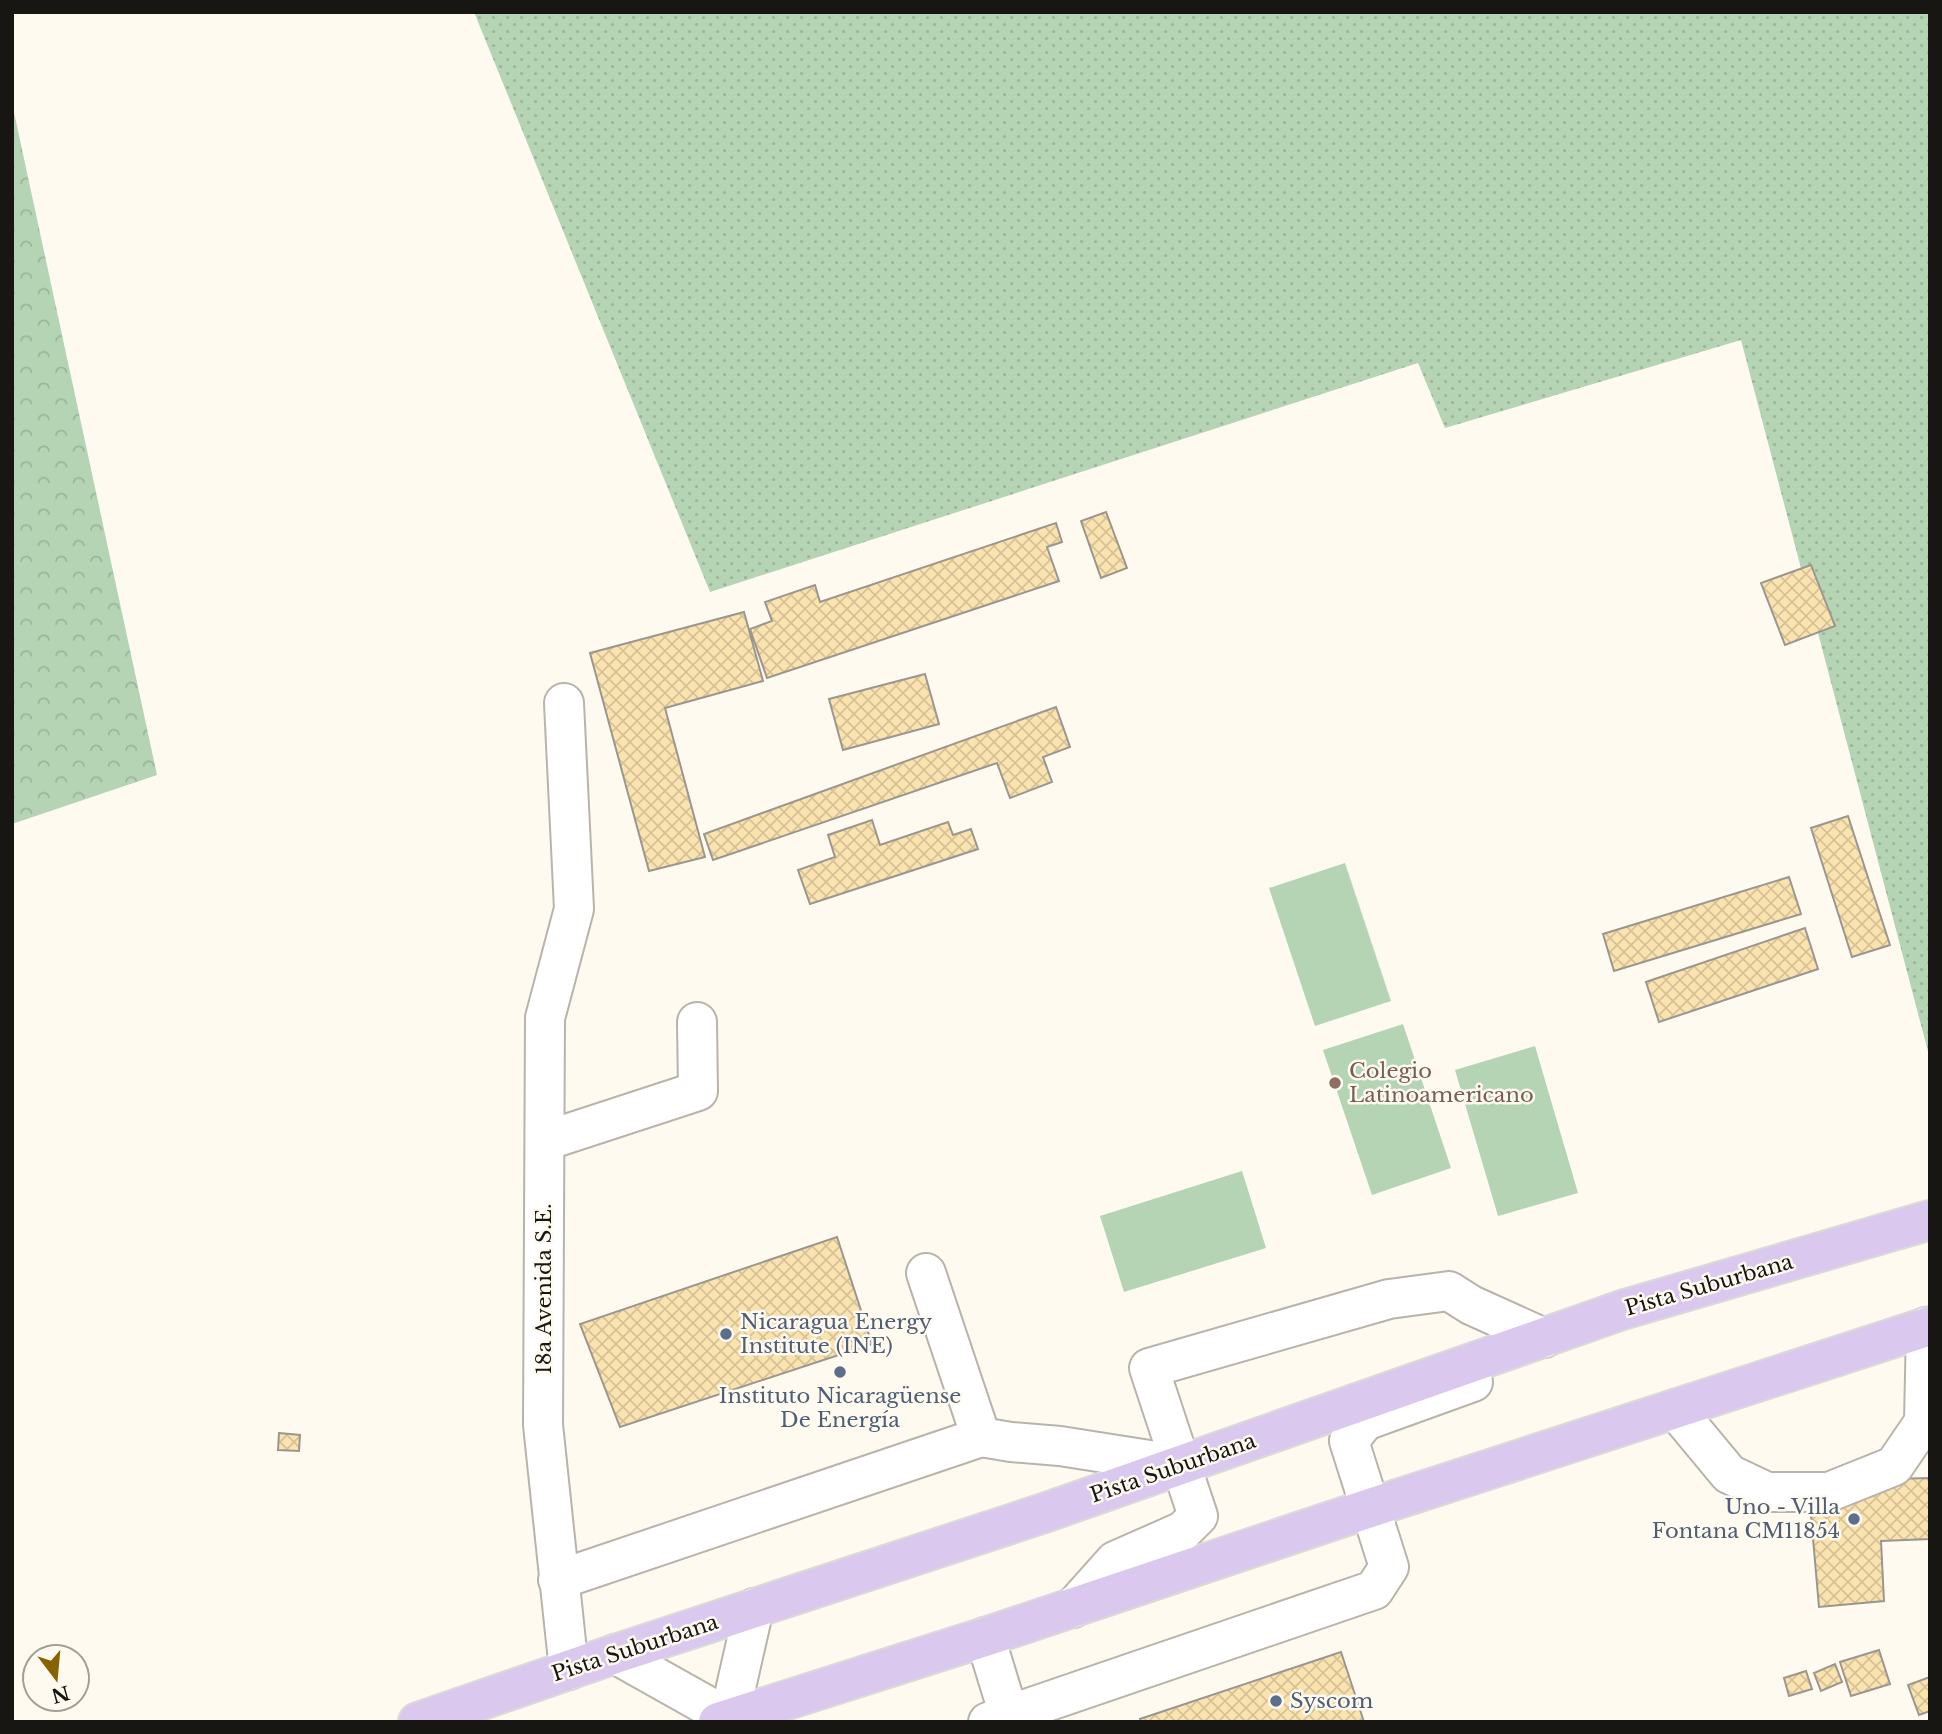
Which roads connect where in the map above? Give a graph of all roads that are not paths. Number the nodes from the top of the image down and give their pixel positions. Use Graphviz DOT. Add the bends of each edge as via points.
graph roads {
  1 [pos="564,703"];
  2 [pos="697,1022"];
  3 [pos="545,1141"];
  4 [pos="1930,1220"];
  5 [pos="926,1273"];
  6 [pos="1622,1310"];
  7 [pos="1928,1326"];
  8 [pos="1544,1338"];
  9 [pos="1675,1409"];
  10 [pos="981,1437"];
  11 [pos="1181,1465"];
  12 [pos="1370,1508"];
  13 [pos="558,1580"];
  14 [pos="754,1608"];
  15 [pos="1073,1608"];
  16 [pos="985,1637"];
  17 [pos="615,1654"];
  18 [pos="569,1670"];
  19 [pos="998,1718"];
  20 [pos="726,1721"];
  21 [pos="418,1722"];
  1 -- 3 [label="street, 18a Avenida S.E." via="574,909 545,1018"];
  2 -- 3 [label="street" via="698,1091"];
  3 -- 13 [label="street, 18a Avenida S.E." via="528,1424"];
  4 -- 6 [label="main road, Pista Suburbana"];
  5 -- 10 [label="street"];
  6 -- 8 [label="main road, Pista Suburbana"];
  6 -- 12 [label="street" via="1546,1356 1365,1421 1349,1441"];
  7 -- 9 [label="main road"];
  7 -- 9 [label="street" via="1924,1422 1894,1466 1829,1492 1767,1492 1730,1474"];
  8 -- 11 [label="main road, Pista Suburbana"];
  8 -- 11 [label="street" via="1450,1291 1390,1299 1149,1368"];
  9 -- 12 [label="main road"];
  10 -- 11 [label="street"];
  10 -- 13 [label="street"];
  11 -- 14 [label="main road, Pista Suburbana"];
  11 -- 15 [label="street" via="1198,1516 1183,1531 1115,1561"];
  12 -- 15 [label="main road"];
  12 -- 19 [label="street" via="1388,1567 1374,1590"];
  13 -- 18 [label="street, 18a Avenida S.E."];
  14 -- 17 [label="main road, Pista Suburbana"];
  14 -- 20 [label="street"];
  15 -- 16 [label="main road"];
  16 -- 19 [label="street"];
  16 -- 20 [label="main road"];
  17 -- 18 [label="main road, Pista Suburbana"];
  17 -- 20 [label="street"];
  18 -- 21 [label="main road, Pista Suburbana"];
}
